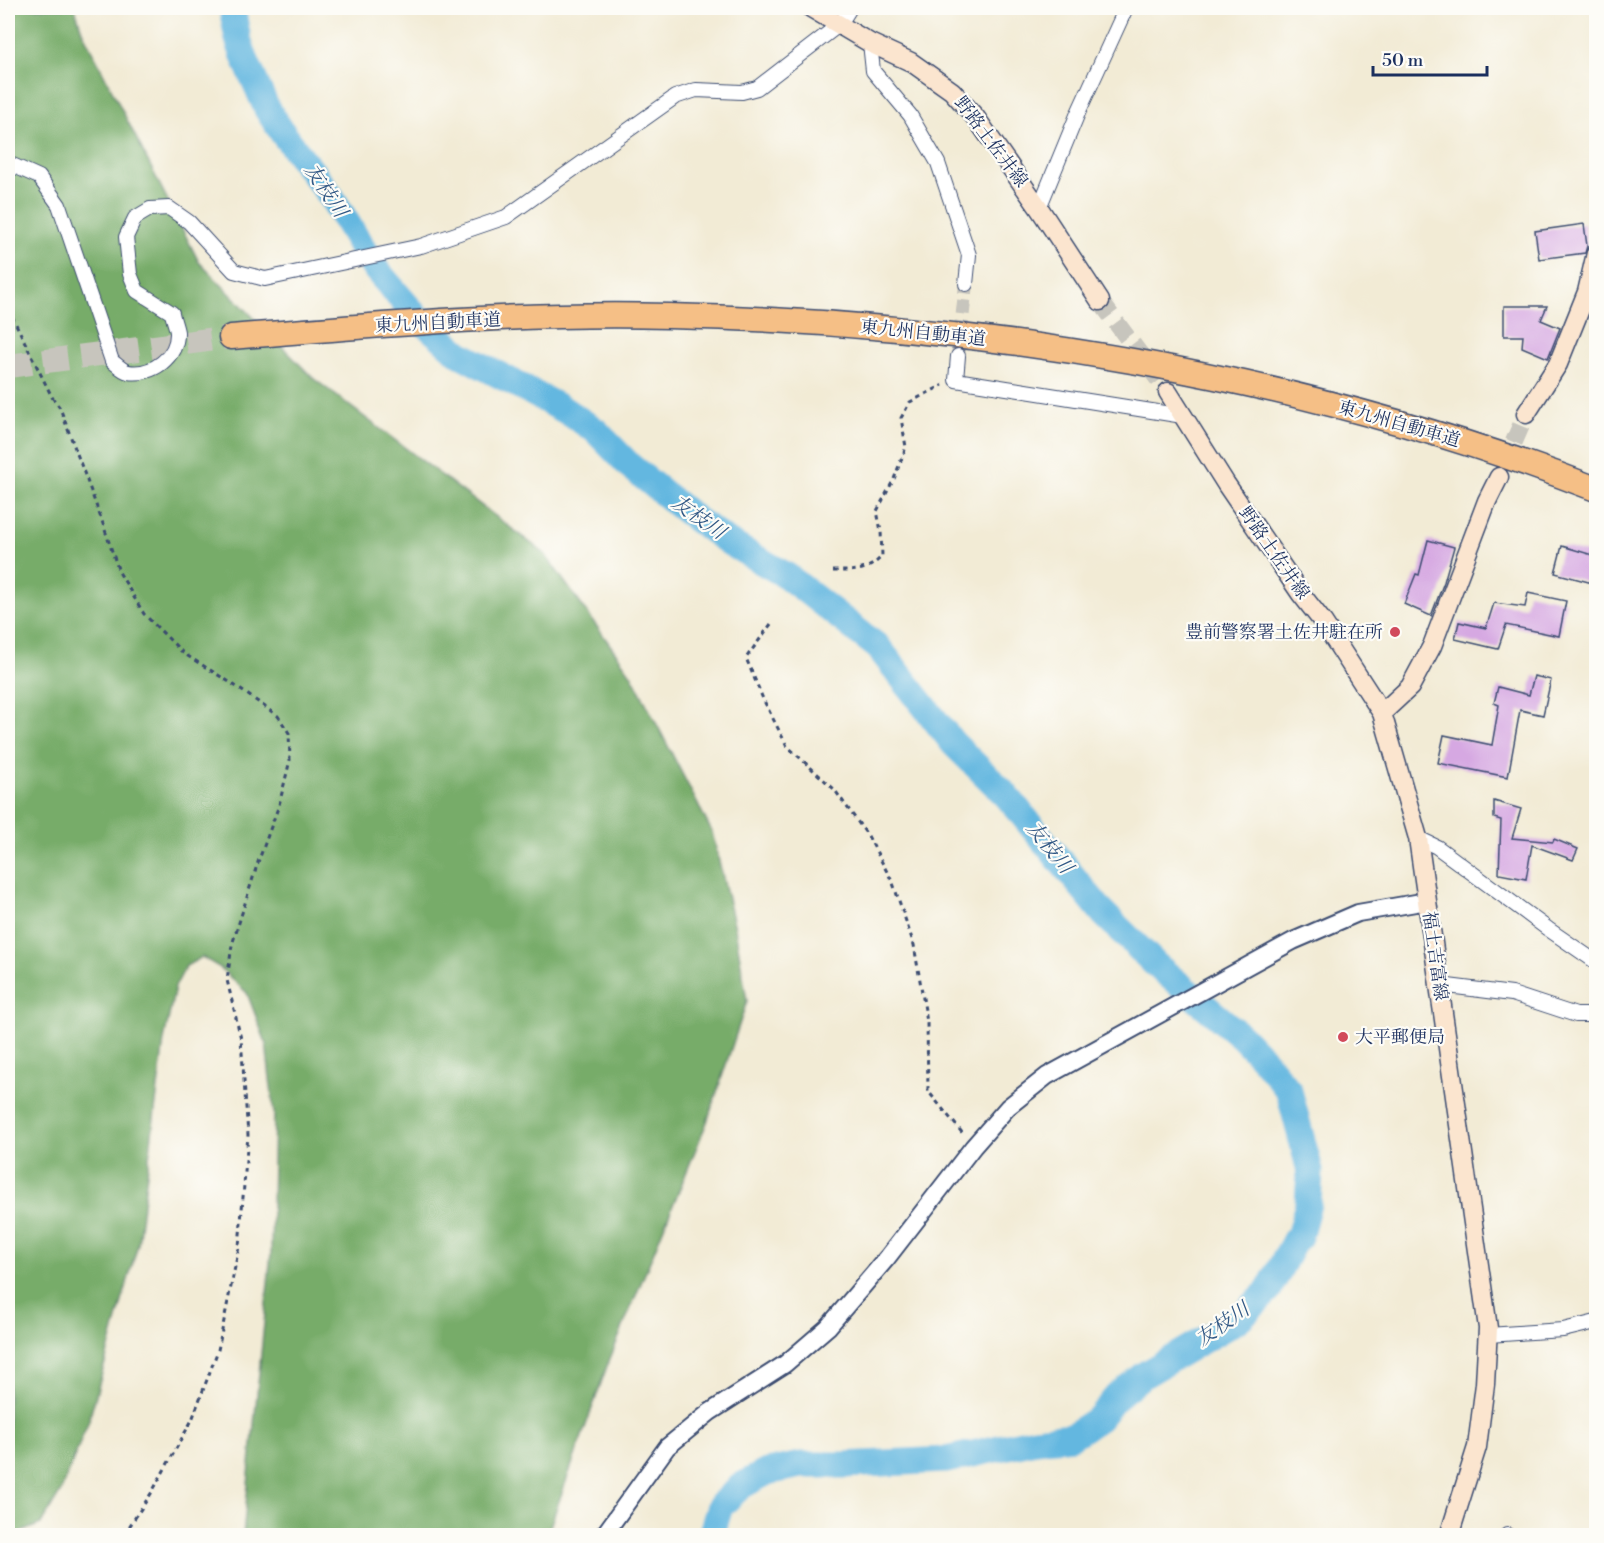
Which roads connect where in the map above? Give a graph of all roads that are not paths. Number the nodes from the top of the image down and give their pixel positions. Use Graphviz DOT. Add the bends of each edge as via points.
graph roads {
  1 [pos="811,8"];
  2 [pos="850,8"];
  3 [pos="1126,8"];
  4 [pos="840,24"];
  5 [pos="870,43"];
  6 [pos="8,163"];
  7 [pos="1039,208"];
  8 [pos="1596,253"];
  9 [pos="966,284"];
  10 [pos="1100,301"];
  11 [pos="231,338"];
  12 [pos="958,356"];
  13 [pos="1168,392"];
  14 [pos="1526,414"];
  15 [pos="1184,416"];
  16 [pos="1499,477"];
  17 [pos="1596,489"];
  18 [pos="1382,713"];
  19 [pos="1418,838"];
  20 [pos="1427,901"];
  21 [pos="1596,962"];
  22 [pos="1440,985"];
  23 [pos="1596,1013"];
  24 [pos="1596,1323"];
  25 [pos="1488,1335"];
  26 [pos="603,1536"];
  27 [pos="1449,1536"];
  1 -- 4 [label="main road, 野路土佐井線"];
  2 -- 4 [label="street"];
  3 -- 7 [label="street"];
  4 -- 5 [label="main road, 野路土佐井線"];
  4 -- 6 [label="street" via="757,88 742,92 696,90 675,96 506,217 421,246 265,279 234,271 189,222 170,208 150,209 135,218 126,237 130,274 137,291 172,313 177,332 173,352 166,362 146,370 126,372 112,361 59,206 39,177"];
  5 -- 7 [label="main road, 野路土佐井線" via="911,62 952,91 976,118"];
  5 -- 9 [label="street" via="873,71 910,115 938,163 969,255"];
  7 -- 10 [label="main road, 野路土佐井線"];
  8 -- 14 [label="main road" via="1587,292 1558,364"];
  11 -- 17 [label="highway, 東九州自動車道" via="351,327 667,315 928,332 1099,355 1213,376 1452,439"];
  12 -- 15 [label="street" via="956,380"];
  13 -- 15 [label="main road, 野路土佐井線"];
  15 -- 18 [label="main road, 野路土佐井線"];
  16 -- 18 [label="main road" via="1486,501 1432,646 1410,687"];
  18 -- 19 [label="main road, 福土吉富線"];
  19 -- 20 [label="main road, 福土吉富線"];
  19 -- 21 [label="street" via="1437,847"];
  20 -- 22 [label="main road, 福土吉富線"];
  20 -- 26 [label="street" via="1358,913 1293,941 1047,1076 1008,1107 973,1147 828,1327 785,1364 710,1412 667,1447"];
  22 -- 23 [label="street" via="1512,994 1576,1015"];
  22 -- 25 [label="main road, 福土吉富線"];
  24 -- 25 [label="street" via="1563,1330"];
  25 -- 27 [label="main road, 福土吉富線" via="1477,1447"];
}
